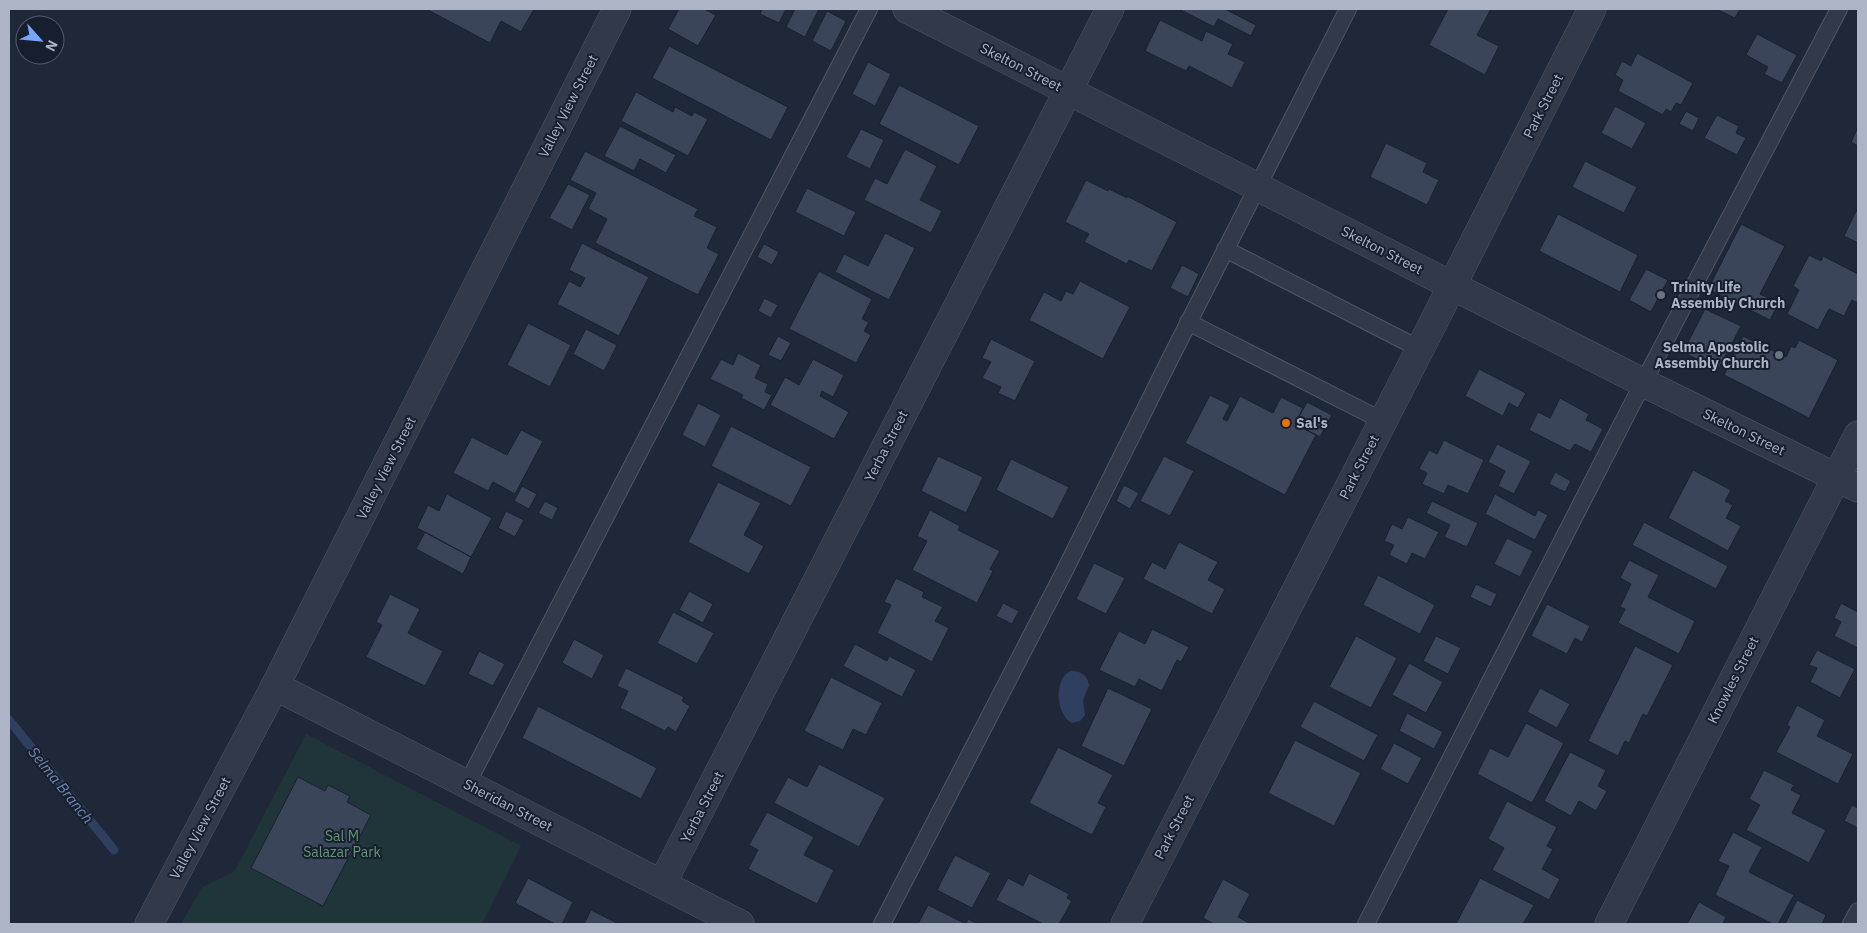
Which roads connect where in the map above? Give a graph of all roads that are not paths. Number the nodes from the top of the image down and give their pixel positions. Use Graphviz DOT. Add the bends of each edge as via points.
graph roads {
  1 [pos="617,9"];
  2 [pos="869,9"];
  3 [pos="907,9"];
  4 [pos="1110,9"];
  5 [pos="1348,9"];
  6 [pos="1592,9"];
  7 [pos="1839,9"];
  8 [pos="1067,91"];
  9 [pos="1257,186"];
  10 [pos="1225,250"];
  11 [pos="1452,286"];
  12 [pos="1188,322"];
  13 [pos="1420,349"];
  14 [pos="1644,383"];
  15 [pos="1383,421"];
  16 [pos="1858,435"];
  17 [pos="1848,483"];
  18 [pos="276,686"];
  19 [pos="467,784"];
  20 [pos="662,884"];
  21 [pos="1858,911"];
  22 [pos="149,924"];
  23 [pos="740,924"];
  24 [pos="882,924"];
  25 [pos="1125,924"];
  26 [pos="1366,924"];
  27 [pos="1608,924"];
  28 [pos="1852,924"];
  1 -- 18 [label="street, Valley View Street"];
  2 -- 19 [label="lane"];
  3 -- 8 [label="street, Skelton Street"];
  4 -- 8 [label="street, Yerba Street"];
  5 -- 9 [label="lane"];
  6 -- 11 [label="street, Park Street"];
  7 -- 14 [label="lane"];
  8 -- 9 [label="street, Skelton Street"];
  8 -- 20 [label="street, Yerba Street"];
  9 -- 10 [label="lane"];
  9 -- 11 [label="street, Skelton Street"];
  10 -- 12 [label="lane"];
  10 -- 13 [label="lane"];
  11 -- 13 [label="street, Park Street"];
  11 -- 14 [label="street, Skelton Street"];
  12 -- 15 [label="lane"];
  12 -- 24 [label="lane" via="1063,574"];
  13 -- 15 [label="street, Park Street"];
  14 -- 17 [label="street, Skelton Street"];
  14 -- 26 [label="lane"];
  15 -- 25 [label="street, Park Street"];
  16 -- 17 [label="street, Knowles Street"];
  17 -- 27 [label="street, Knowles Street"];
  18 -- 19 [label="street, Sheridan Street"];
  18 -- 22 [label="street, Valley View Street"];
  19 -- 20 [label="street, Sheridan Street"];
  20 -- 23 [label="street, Sheridan Street"];
  21 -- 28 [label="lane"];
}
